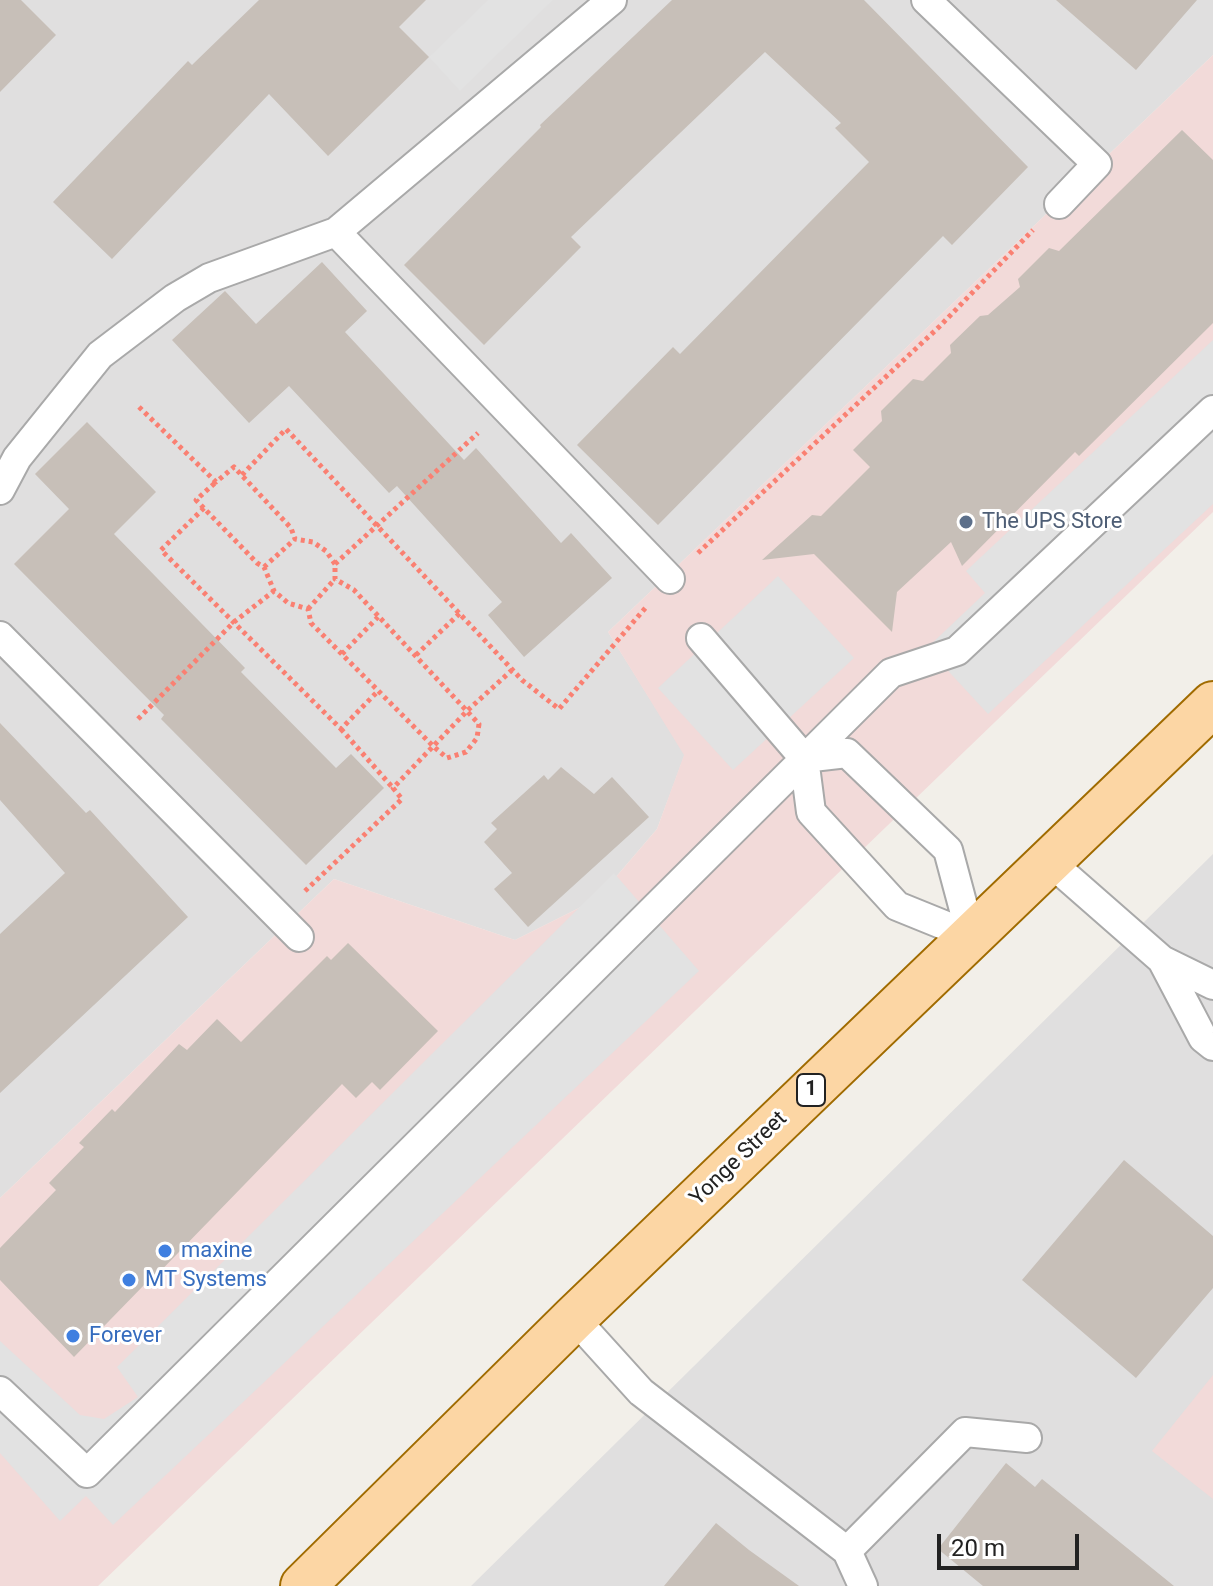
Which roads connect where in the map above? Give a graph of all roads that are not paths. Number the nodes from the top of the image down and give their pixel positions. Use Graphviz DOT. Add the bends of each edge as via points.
graph roads {
  1 [pos="612,0"];
  2 [pos="926,0"];
  3 [pos="1059,204"];
  4 [pos="336,232"];
  5 [pos="1213,410"];
  6 [pos="0,490"];
  7 [pos="670,579"];
  8 [pos="0,636"];
  9 [pos="701,638"];
  10 [pos="1213,704"];
  11 [pos="804,758"];
  12 [pos="1049,861"];
  13 [pos="971,936"];
  14 [pos="299,937"];
  15 [pos="1162,960"];
  16 [pos="1213,985"];
  17 [pos="1213,1046"];
  18 [pos="574,1318"];
  19 [pos="0,1391"];
  20 [pos="1027,1438"];
  21 [pos="847,1551"];
  22 [pos="303,1586"];
  23 [pos="863,1586"];
  1 -- 4 [label="lane"];
  2 -- 3 [label="lane" via="1097,164"];
  4 -- 6 [label="lane" via="209,278 100,355 17,458"];
  4 -- 7 [label="lane"];
  5 -- 11 [label="lane" via="957,651 891,673"];
  8 -- 14 [label="lane"];
  9 -- 11 [label="lane"];
  10 -- 12 [label="main road, Yonge Street / 1"];
  11 -- 13 [label="lane" via="811,812 897,906"];
  11 -- 13 [label="lane" via="847,753 948,850"];
  11 -- 19 [label="lane" via="87,1473"];
  12 -- 13 [label="main road, Yonge Street / 1"];
  12 -- 15 [label="lane"];
  13 -- 18 [label="main road, Yonge Street / 1"];
  15 -- 16 [label="lane"];
  15 -- 17 [label="lane" via="1203,1038"];
  18 -- 21 [label="lane" via="641,1392"];
  18 -- 22 [label="main road, Yonge Street / 1"];
  20 -- 21 [label="lane" via="965,1432"];
  21 -- 23 [label="lane"];
}
